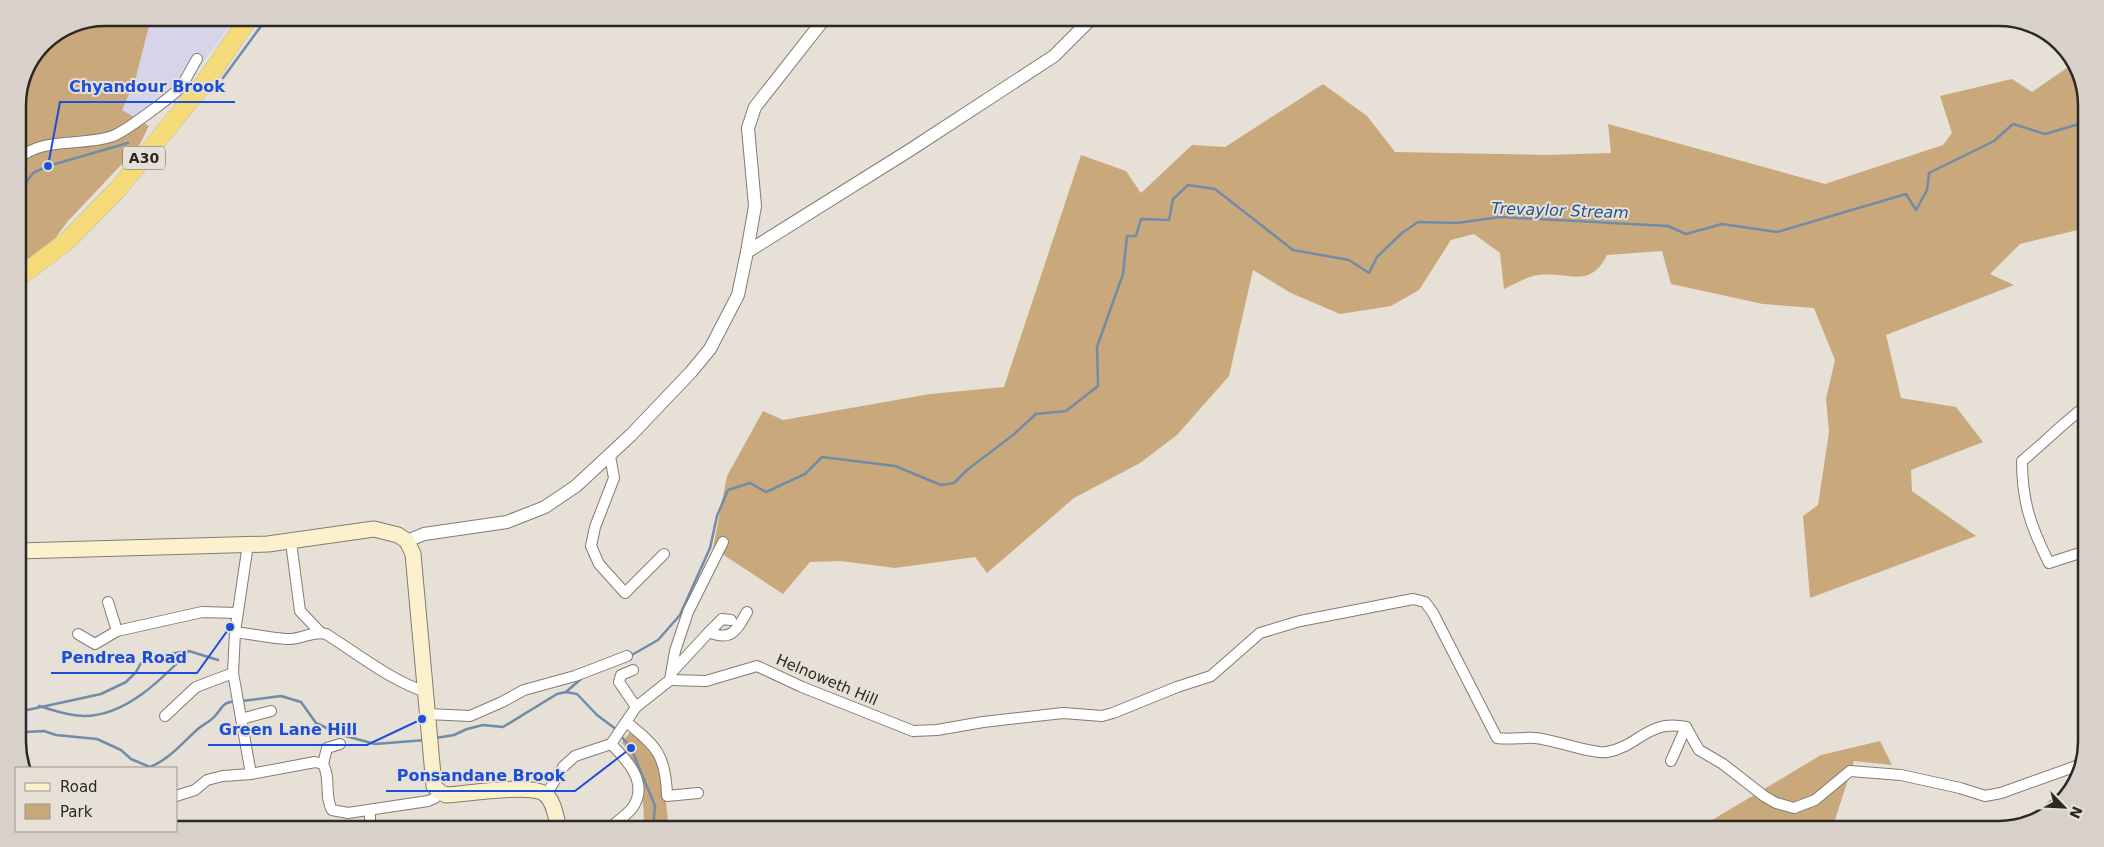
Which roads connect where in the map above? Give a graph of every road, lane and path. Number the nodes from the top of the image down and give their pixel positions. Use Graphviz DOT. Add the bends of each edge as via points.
graph roads {
  1 [pos="244,26"];
  2 [pos="819,26"];
  3 [pos="1084,26"];
  4 [pos="197,59"];
  5 [pos="26,154"];
  6 [pos="747,252"];
  7 [pos="26,272"];
  8 [pos="2078,412"];
  9 [pos="610,456"];
  10 [pos="407,541"];
  11 [pos="291,542"];
  12 [pos="723,542"];
  13 [pos="248,544"];
  14 [pos="26,551"];
  15 [pos="664,554"];
  16 [pos="2078,554"];
  17 [pos="108,602"];
  18 [pos="237,612"];
  19 [pos="747,612"];
  20 [pos="731,620"];
  21 [pos="117,631"];
  22 [pos="318,631"];
  23 [pos="235,632"];
  24 [pos="708,632"];
  25 [pos="78,634"];
  26 [pos="627,656"];
  27 [pos="633,670"];
  28 [pos="233,672"];
  29 [pos="671,676"];
  30 [pos="426,692"];
  31 [pos="636,707"];
  32 [pos="271,711"];
  33 [pos="165,716"];
  34 [pos="241,719"];
  35 [pos="427,721"];
  36 [pos="624,726"];
  37 [pos="1686,727"];
  38 [pos="613,743"];
  39 [pos="340,744"];
  40 [pos="1671,761"];
  41 [pos="323,764"];
  42 [pos="2073,767"];
  43 [pos="251,774"];
  44 [pos="440,792"];
  45 [pos="698,793"];
  46 [pos="178,795"];
  47 [pos="546,795"];
  48 [pos="370,811"];
  49 [pos="370,821"];
  50 [pos="557,821"];
  51 [pos="617,821"];
  1 -- 7 [label="highway, A30" via="205,82 118,189 67,241"];
  2 -- 6 [label="street" via="755,107 748,128 755,206"];
  3 -- 6 [label="street" via="1054,56"];
  4 -- 5 [label="street" via="179,88 113,136 40,146"];
  6 -- 9 [label="street" via="738,295 710,348 668,398"];
  8 -- 16 [label="street" via="2022,461 2022,488 2028,517 2049,563"];
  9 -- 10 [label="street" via="576,486 545,507 506,522 424,534"];
  9 -- 15 [label="street" via="614,478 591,546 599,564 626,592"];
  10 -- 11 [label="main road" via="390,532 374,529"];
  10 -- 30 [label="main road" via="413,554"];
  11 -- 13 [label="main road"];
  11 -- 22 [label="street" via="300,610"];
  12 -- 29 [label="street" via="688,612 675,651"];
  13 -- 14 [label="main road"];
  13 -- 18 [label="street"];
  17 -- 21 [label="street"];
  18 -- 21 [label="street" via="202,612"];
  18 -- 23 [label="street"];
  19 -- 24 [label="street" via="730,635"];
  20 -- 24 [label="street" via="722,619"];
  21 -- 25 [label="street" via="95,644"];
  22 -- 23 [label="street" via="288,639"];
  22 -- 30 [label="street" via="390,675"];
  23 -- 28 [label="street"];
  24 -- 29 [label="street"];
  26 -- 35 [label="street" via="575,676 524,690 470,716"];
  27 -- 31 [label="street" via="621,675 619,682"];
  28 -- 33 [label="street" via="196,687"];
  28 -- 34 [label="street"];
  29 -- 31 [label="street"];
  29 -- 37 [label="street, Helnoweth Hill" via="706,681 757,666 913,731 1063,713 1102,716 1211,676 1260,633 1300,621 1413,598 1425,602 1432,613 1497,738 1535,738 1606,753 1631,743 1658,726"];
  30 -- 35 [label="main road"];
  31 -- 36 [label="street"];
  32 -- 34 [label="street"];
  34 -- 43 [label="street"];
  35 -- 44 [label="main road" via="434,786"];
  36 -- 38 [label="street"];
  36 -- 45 [label="street" via="650,740 661,758 666,796"];
  37 -- 40 [label="street"];
  37 -- 42 [label="street" via="1699,750 1764,796 1794,808 1815,800 1850,772 1901,775 1985,796"];
  38 -- 47 [label="street" via="575,756 563,767"];
  38 -- 51 [label="street" via="635,773 638,793 633,806"];
  39 -- 41 [label="street" via="327,748"];
  41 -- 43 [label="street" via="315,762"];
  41 -- 48 [label="street" via="328,772 328,804 332,810 348,813"];
  43 -- 46 [label="street" via="207,780 195,790"];
  44 -- 47 [label="main road" via="446,795 521,789"];
  44 -- 48 [label="street" via="428,802"];
  47 -- 50 [label="main road" via="552,803"];
  48 -- 49 [label="street"];
}
